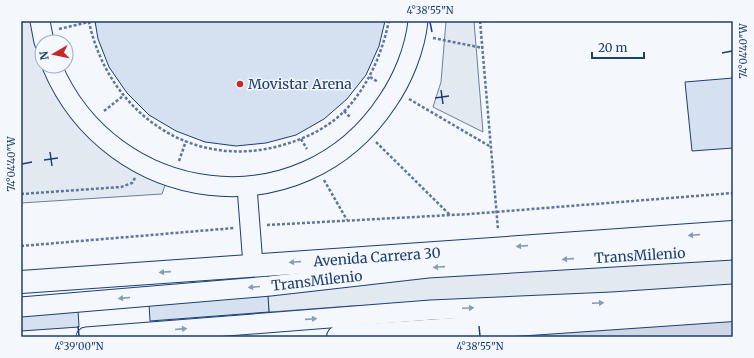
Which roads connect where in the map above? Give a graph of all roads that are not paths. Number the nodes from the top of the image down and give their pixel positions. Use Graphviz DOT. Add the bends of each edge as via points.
graph roads {
  1 [pos="417,28"];
  2 [pos="56,74"];
  3 [pos="247,187"];
  4 [pos="733,232"];
  5 [pos="733,250"];
  6 [pos="253,265"];
  7 [pos="21,282"];
  8 [pos="733,294"];
  9 [pos="21,306"];
  10 [pos="733,310"];
  11 [pos="86,337"];
  12 [pos="338,337"];
  1 -- 3 [label="street" via="406,66 394,91 365,132 344,151 317,168"];
  2 -- 3 [label="street" via="72,104 88,124 106,141 134,159 173,178 194,184"];
  3 -- 6 [label="street"];
  4 -- 6 [label="highway, Avenida Carrera 30, one-way"];
  5 -- 9 [label="street, TransMilenio, one-way" via="428,268 270,286"];
  6 -- 7 [label="highway, Avenida Carrera 30, one-way"];
  11 -- 8 [label="street, one-way" via="431,310"];
  10 -- 12 [label="highway"];
}
